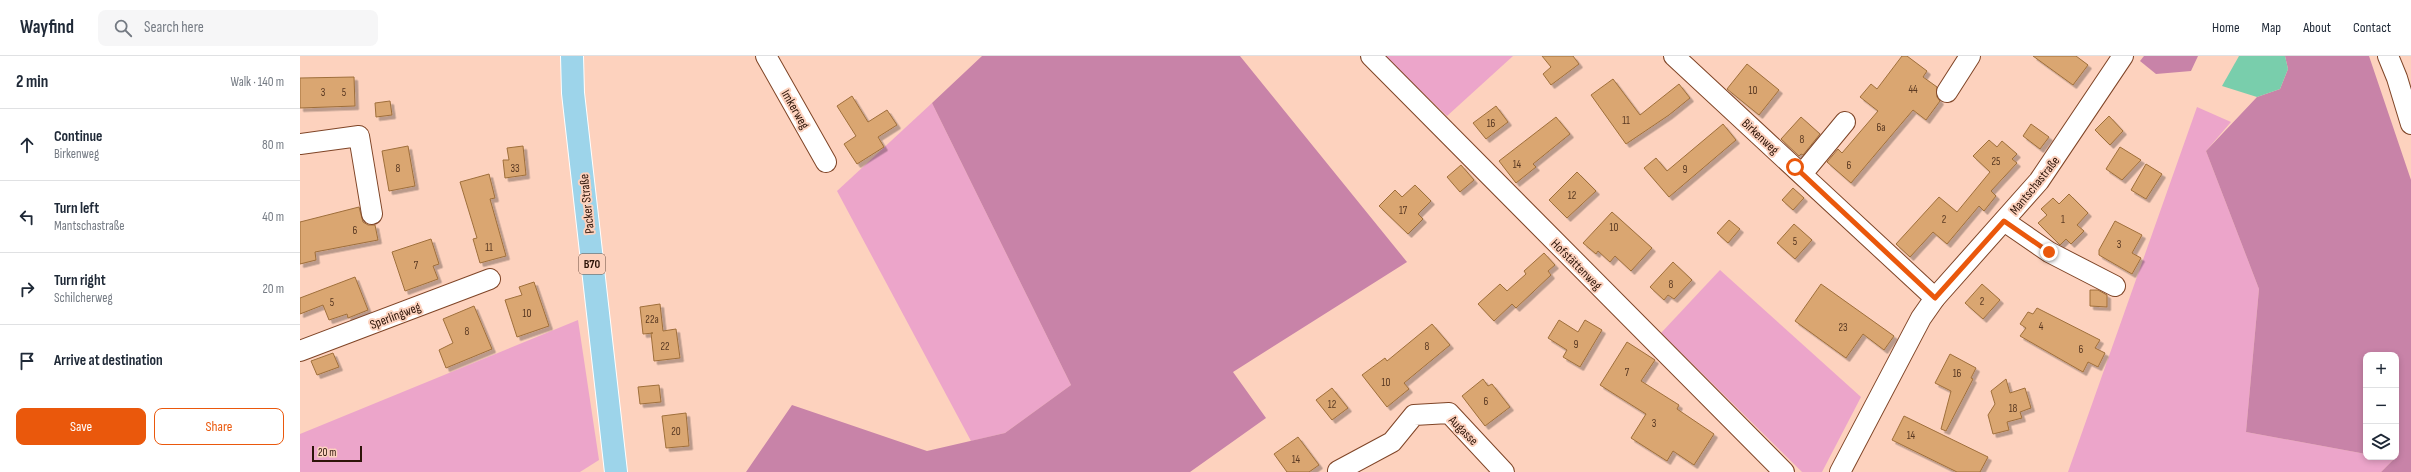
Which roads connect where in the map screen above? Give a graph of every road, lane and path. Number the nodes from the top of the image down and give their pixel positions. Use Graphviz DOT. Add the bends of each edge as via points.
graph roads {
  1 [pos="572,56"];
  2 [pos="766,56"];
  3 [pos="1371,56"];
  4 [pos="1674,56"];
  5 [pos="2123,56"];
  6 [pos="2388,56"];
  7 [pos="1961,57"];
  8 [pos="1947,92"];
  9 [pos="1845,122"];
  10 [pos="2411,124"];
  11 [pos="300,144"];
  12 [pos="826,162"];
  13 [pos="1802,174"];
  14 [pos="372,214"];
  15 [pos="2004,221"];
  16 [pos="490,280"];
  17 [pos="2115,286"];
  18 [pos="1935,298"];
  19 [pos="300,351"];
  20 [pos="1338,471"];
  21 [pos="616,472"];
  22 [pos="1504,472"];
  23 [pos="1784,472"];
  24 [pos="1840,472"];
  1 -- 21 [label="main road, Packer Straße / B70" via="574,101"];
  2 -- 12 [label="street, Imkerweg"];
  3 -- 23 [label="street, Hofstättenweg"];
  4 -- 13 [label="street, Birkenweg"];
  5 -- 15 [label="street, Mantschastraße" via="2054,160"];
  6 -- 10 [label="street"];
  7 -- 8 [label="street"];
  9 -- 13 [label="street"];
  11 -- 14 [label="street" via="359,136"];
  13 -- 18 [label="street, Birkenweg"];
  15 -- 17 [label="street" via="2049,252"];
  15 -- 18 [label="street, Mantschastraße"];
  16 -- 19 [label="street, Sperlingweg"];
  18 -- 24 [label="street, Mantschastraße" via="1921,318"];
  20 -- 22 [label="street, Augasse" via="1392,442 1414,415 1449,413"];
}
